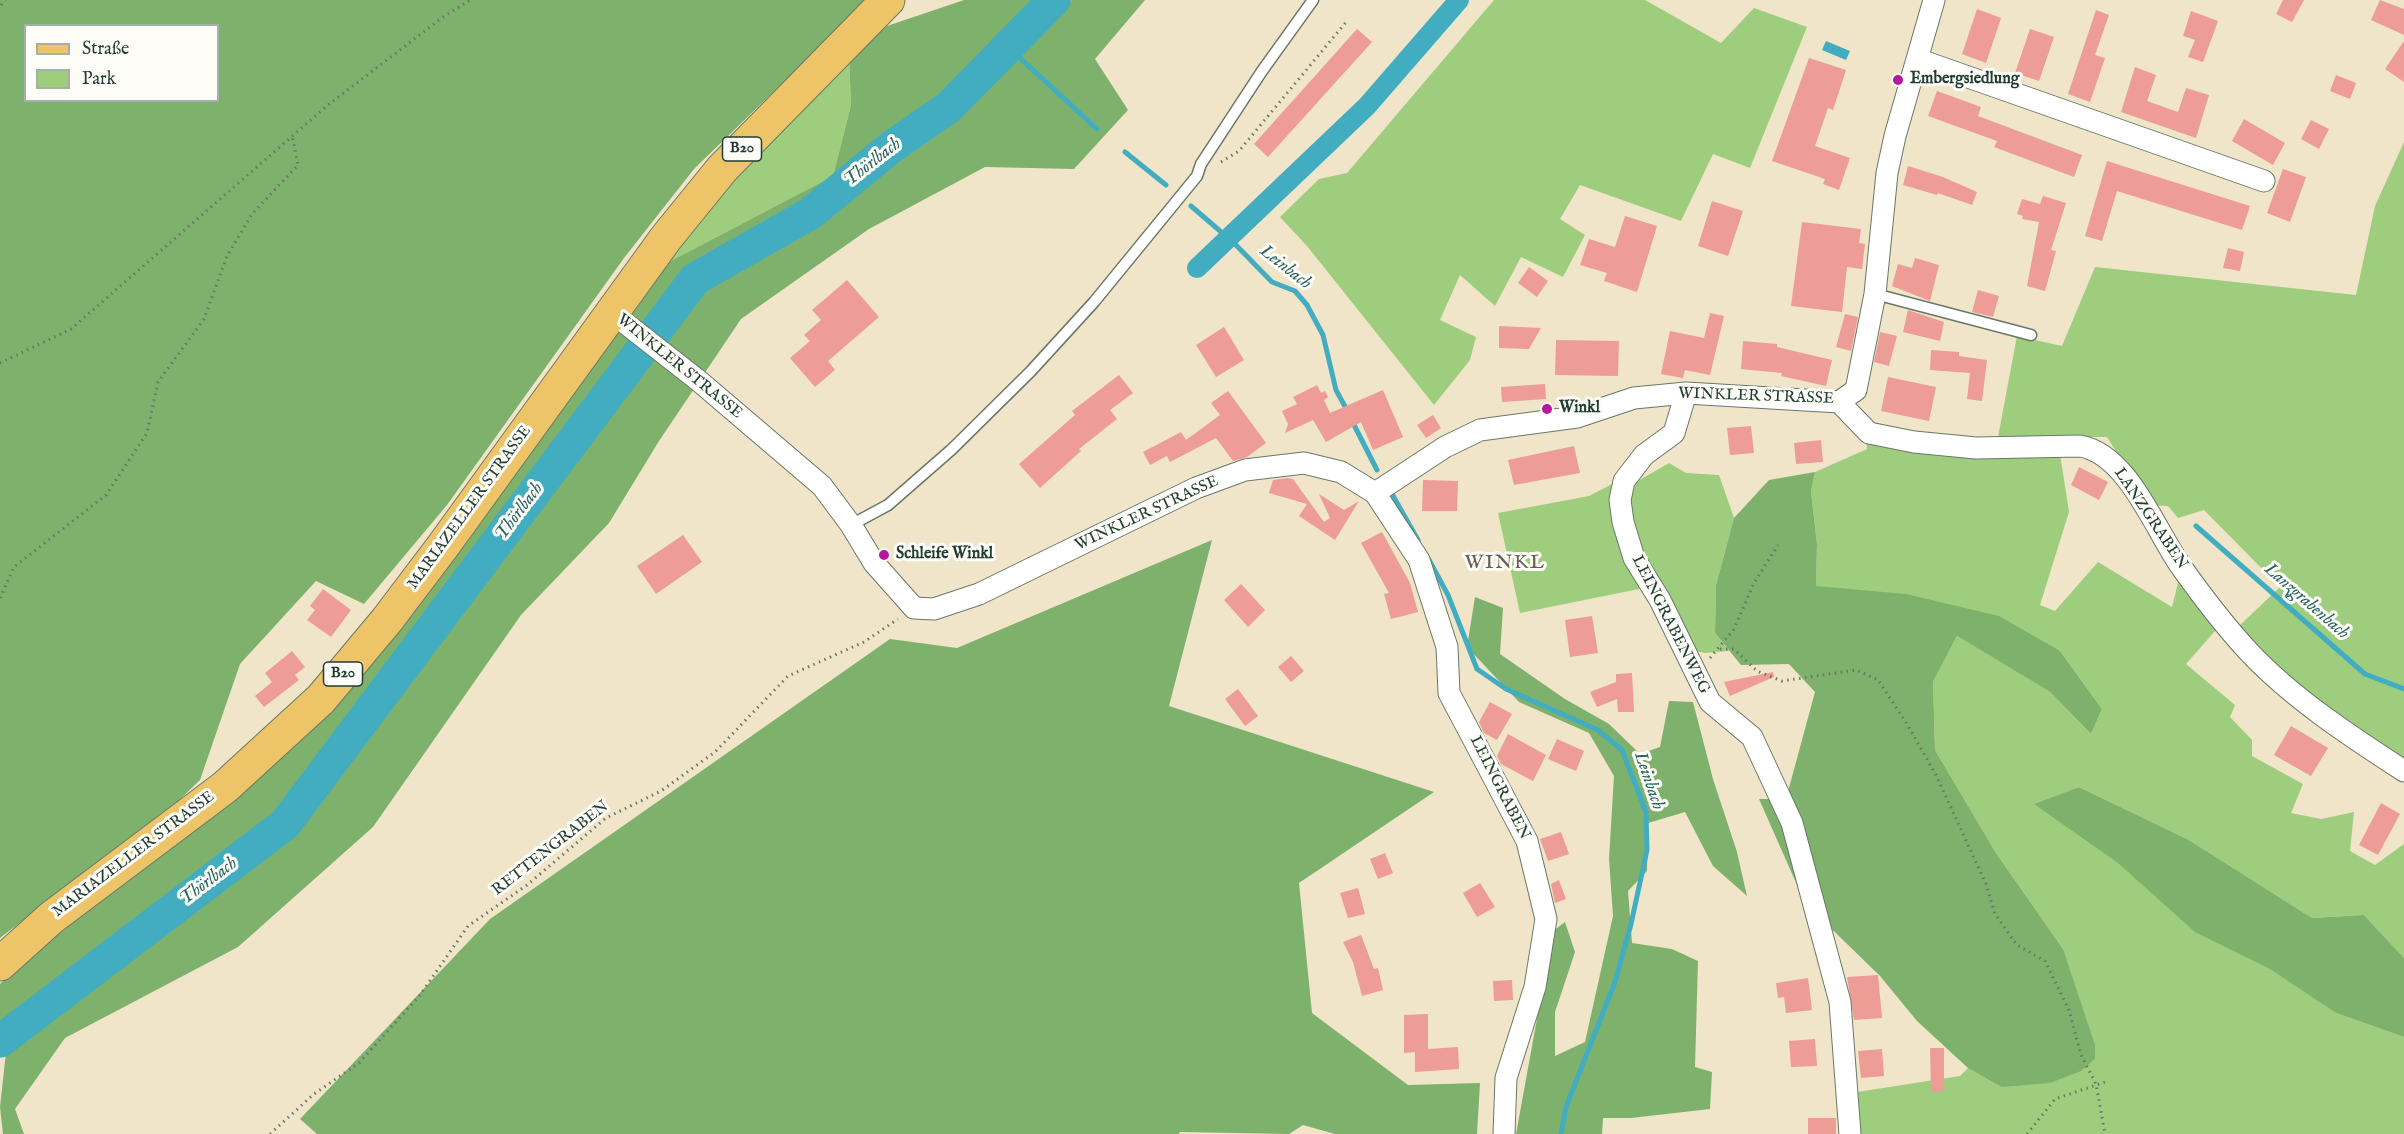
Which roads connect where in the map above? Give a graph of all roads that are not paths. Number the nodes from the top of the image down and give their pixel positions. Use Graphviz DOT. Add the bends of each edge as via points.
graph roads {
  1 [pos="888,0"];
  2 [pos="1313,0"];
  3 [pos="1934,0"];
  4 [pos="1917,59"];
  5 [pos="2264,180"];
  6 [pos="1875,294"];
  7 [pos="615,315"];
  8 [pos="2031,334"];
  9 [pos="1686,393"];
  10 [pos="1839,402"];
  11 [pos="1375,493"];
  12 [pos="851,525"];
  13 [pos="2404,771"];
  14 [pos="0,964"];
  15 [pos="1504,1134"];
  16 [pos="1850,1134"];
  1 -- 7 [label="main road, MARIAZELLER STRASSE / B20" via="722,169"];
  2 -- 12 [label="lane" via="1256,80 1197,176 1095,302 951,450 888,505"];
  3 -- 4 [label="street, WINKLER STRASSE"];
  4 -- 5 [label="street"];
  4 -- 6 [label="street, WINKLER STRASSE" via="1887,173"];
  6 -- 8 [label="lane"];
  6 -- 10 [label="street, WINKLER STRASSE" via="1856,390"];
  7 -- 12 [label="street, WINKLER STRASSE" via="822,486"];
  7 -- 14 [label="main road, MARIAZELLER STRASSE / B20" via="387,620 321,699 217,793 51,918"];
  9 -- 10 [label="street, WINKLER STRASSE"];
  9 -- 11 [label="street, WINKLER STRASSE" via="1634,399 1577,417 1480,430 1444,447"];
  9 -- 16 [label="street, LEINGRABENWEG" via="1674,433 1644,455 1624,481 1620,500 1623,522 1634,558 1660,600 1710,702 1752,737 1792,823 1840,1002"];
  10 -- 13 [label="street, LANZGRABEN" via="1869,433 1914,442 1976,448 2095,448 2126,479 2182,568 2248,650 2285,686"];
  11 -- 12 [label="street, WINKLER STRASSE" via="1341,472 1304,463 1245,470 1196,488 979,594 934,609 914,608 874,564"];
  11 -- 15 [label="street, LEINGRABEN" via="1419,561 1447,647 1449,693 1527,841 1546,919 1535,987 1506,1078"];
}
